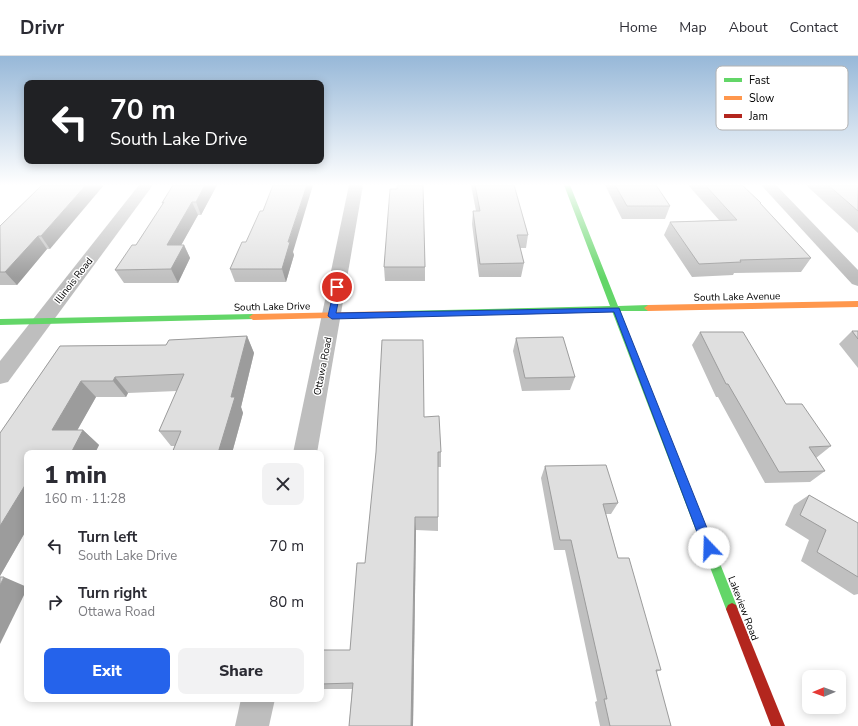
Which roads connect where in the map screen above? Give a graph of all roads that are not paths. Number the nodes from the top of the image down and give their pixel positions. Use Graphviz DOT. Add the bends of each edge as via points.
graph roads {
  1 [pos="122,216"];
  2 [pos="350,216"];
  3 [pos="580,216"];
  4 [pos="798,216"];
  5 [pos="858,280"];
  6 [pos="858,304"];
  7 [pos="617,310"];
  8 [pos="332,316"];
  9 [pos="41,321"];
  10 [pos="0,322"];
  11 [pos="0,376"];
  12 [pos="306,450"];
  13 [pos="257,702"];
  14 [pos="252,726"];
  15 [pos="778,726"];
  1 -- 9 [label="street, Illinois Road"];
  2 -- 8 [label="street, Ottawa Road"];
  3 -- 7 [label="street, Lakeview Road"];
  4 -- 5 [label="street"];
  6 -- 7 [label="street, South Lake Avenue"];
  7 -- 8 [label="street, South Lake Drive"];
  7 -- 15 [label="street, Lakeview Road"];
  8 -- 9 [label="street, South Lake Drive"];
  8 -- 12 [label="street, Ottawa Road"];
  9 -- 10 [label="street, South Lake Drive"];
  9 -- 11 [label="street, Illinois Road"];
  13 -- 14 [label="street"];
}
